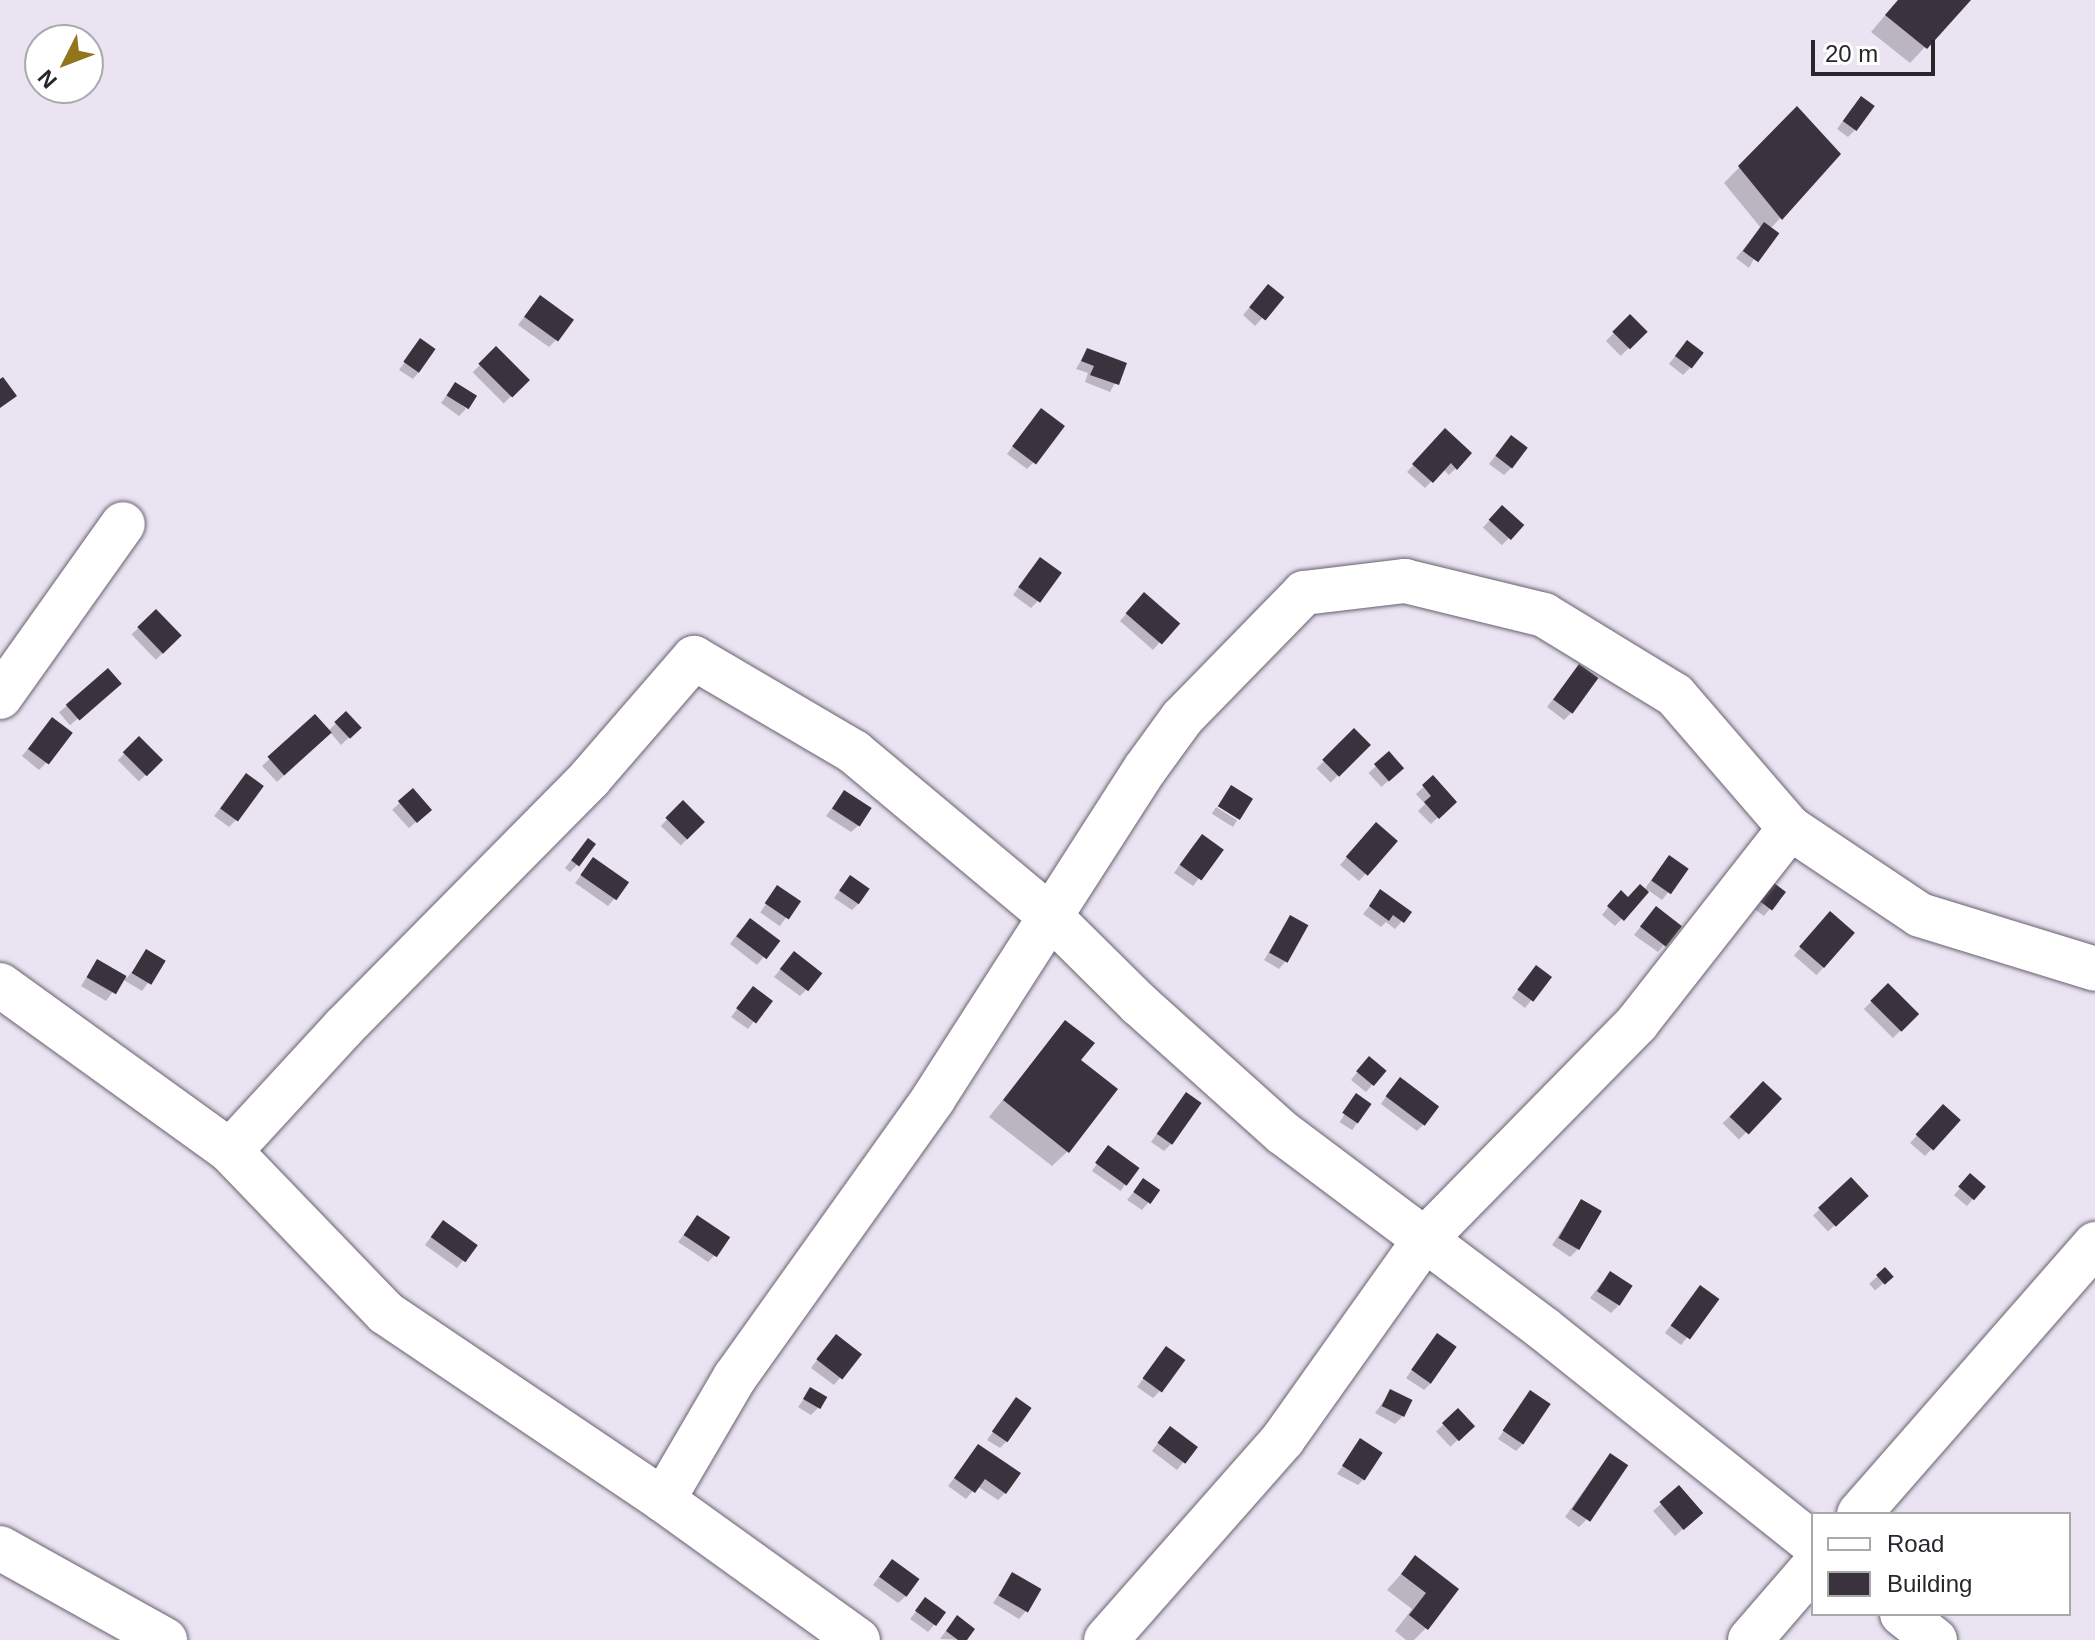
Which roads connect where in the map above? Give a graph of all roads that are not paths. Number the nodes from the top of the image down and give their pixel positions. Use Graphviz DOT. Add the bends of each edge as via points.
graph roads {
  1 [pos="123,524"];
  2 [pos="0,697"];
  3 [pos="1790,828"];
  4 [pos="1049,915"];
  5 [pos="2095,969"];
  6 [pos="0,985"];
  7 [pos="230,1151"];
  8 [pos="1425,1239"];
  9 [pos="2095,1244"];
  10 [pos="663,1500"];
  11 [pos="1861,1512"];
  12 [pos="1811,1542"];
  13 [pos="0,1548"];
  14 [pos="1811,1569"];
  15 [pos="1905,1616"];
  16 [pos="165,1640"];
  17 [pos="858,1640"];
  18 [pos="1106,1640"];
  19 [pos="1750,1640"];
  20 [pos="1935,1640"];
  1 -- 2 [label="street"];
  3 -- 4 [label="street" via="1675,695 1544,615 1405,581 1304,593 1182,718"];
  3 -- 5 [label="street" via="1920,915"];
  3 -- 8 [label="street" via="1637,1023"];
  4 -- 7 [label="street" via="854,752 694,658 590,778 344,1027"];
  4 -- 8 [label="street" via="1283,1133"];
  4 -- 10 [label="street" via="933,1099 735,1377"];
  6 -- 7 [label="street"];
  7 -- 10 [label="street" via="386,1313"];
  8 -- 12 [label="street"];
  8 -- 18 [label="street" via="1283,1439"];
  9 -- 11 [label="street"];
  10 -- 17 [label="street"];
  13 -- 16 [label="street"];
  14 -- 19 [label="street"];
  15 -- 20 [label="street"];
}
